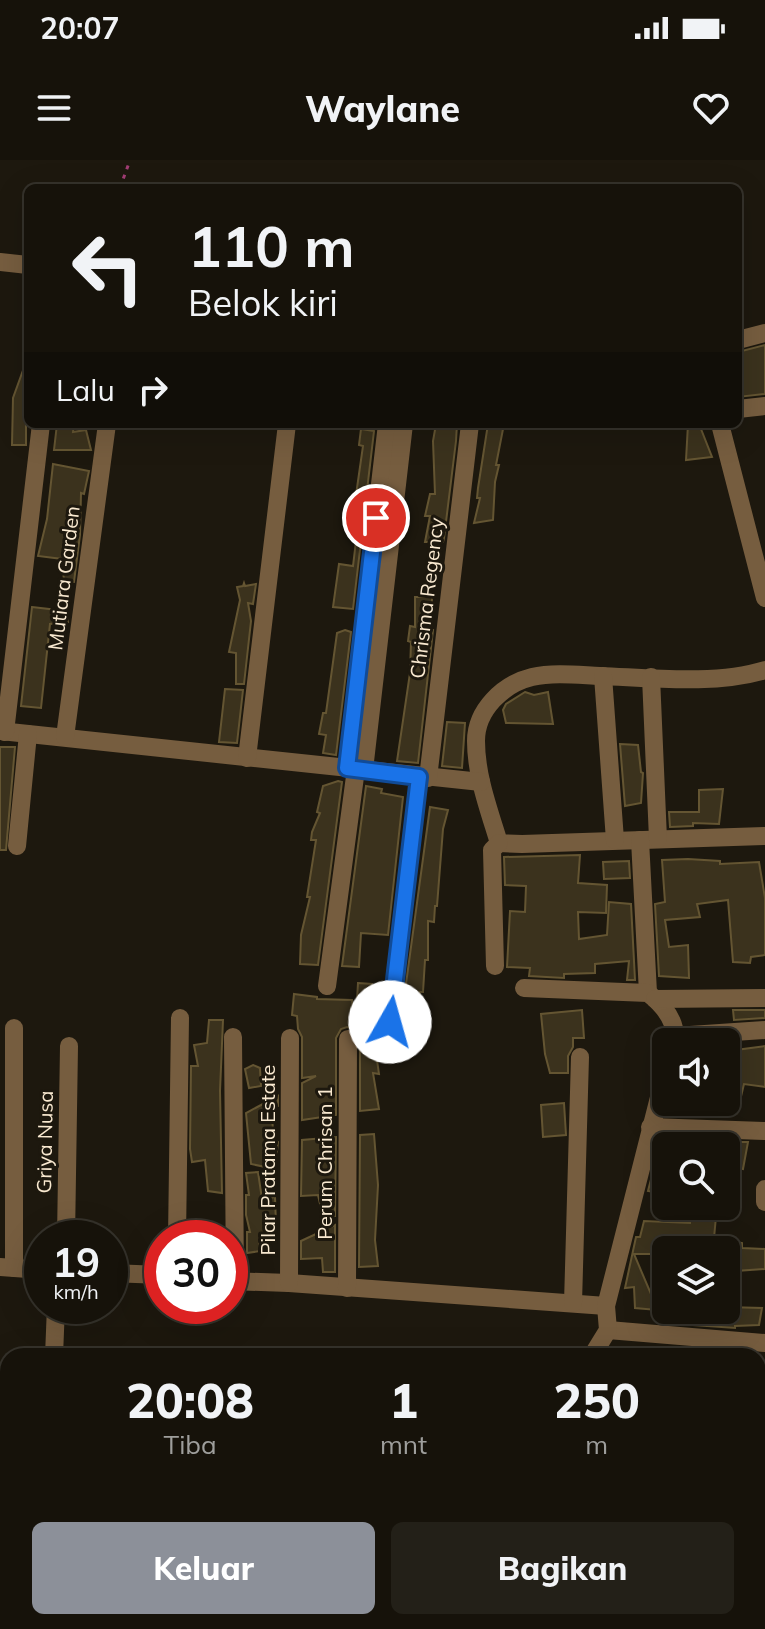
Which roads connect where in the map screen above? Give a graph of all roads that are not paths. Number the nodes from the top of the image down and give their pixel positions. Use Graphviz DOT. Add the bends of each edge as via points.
graph roads {
  1 [pos="0,262"];
  2 [pos="24,265"];
  3 [pos="765,333"];
  4 [pos="742,339"];
  5 [pos="765,406"];
  6 [pos="742,409"];
  7 [pos="41,428"];
  8 [pos="106,428"];
  9 [pos="287,428"];
  10 [pos="387,428"];
  11 [pos="403,428"];
  12 [pos="469,428"];
  13 [pos="721,428"];
  14 [pos="760,554"];
  15 [pos="765,598"];
  16 [pos="765,670"];
  17 [pos="603,676"];
  18 [pos="651,677"];
  19 [pos="3,732"];
  20 [pos="28,734"];
  21 [pos="65,737"];
  22 [pos="247,758"];
  23 [pos="356,769"];
  24 [pos="424,777"];
  25 [pos="481,782"];
  26 [pos="765,836"];
  27 [pos="615,840"];
  28 [pos="649,840"];
  29 [pos="499,843"];
  30 [pos="17,846"];
  31 [pos="495,966"];
  32 [pos="327,986"];
  33 [pos="524,988"];
  34 [pos="651,996"];
  35 [pos="765,998"];
  36 [pos="180,1018"];
  37 [pos="390,1022"];
  38 [pos="14,1028"];
  39 [pos="672,1028"];
  40 [pos="765,1030"];
  41 [pos="740,1032"];
  42 [pos="233,1037"];
  43 [pos="290,1038"];
  44 [pos="348,1039"];
  45 [pos="69,1046"];
  46 [pos="580,1057"];
  47 [pos="653,1116"];
  48 [pos="650,1127"];
  49 [pos="765,1131"];
  50 [pos="765,1189"];
  51 [pos="765,1202"];
  52 [pos="66,1220"];
  53 [pos="177,1220"];
  54 [pos="233,1220"];
  55 [pos="7,1267"];
  56 [pos="248,1282"];
  57 [pos="289,1283"];
  58 [pos="347,1288"];
  59 [pos="573,1303"];
  60 [pos="606,1306"];
  61 [pos="55,1324"];
  62 [pos="608,1330"];
  63 [pos="765,1343"];
  64 [pos="681,1347"];
  65 [pos="54,1348"];
  66 [pos="597,1348"];
  1 -- 2 [label="street"];
  3 -- 4 [label="street"];
  5 -- 6 [label="street"];
  7 -- 19 [label="street"];
  8 -- 21 [label="street, Mutiara Garden"];
  9 -- 22 [label="street"];
  10 -- 23 [label="street"];
  11 -- 23 [label="street"];
  12 -- 24 [label="street, Chrisma Regency"];
  13 -- 14 [label="street"];
  14 -- 15 [label="street"];
  16 -- 18 [label="street" via="725,678"];
  17 -- 18 [label="street"];
  17 -- 25 [label="street" via="535,676 496,697 478,727"];
  17 -- 27 [label="street"];
  18 -- 28 [label="street"];
  19 -- 20 [label="street"];
  20 -- 21 [label="street"];
  20 -- 30 [label="street"];
  21 -- 22 [label="street"];
  22 -- 23 [label="street"];
  23 -- 24 [label="street"];
  23 -- 32 [label="street"];
  24 -- 25 [label="street"];
  24 -- 37 [label="street, Chrisma Regency"];
  25 -- 29 [label="street"];
  26 -- 28 [label="street"];
  27 -- 28 [label="street"];
  27 -- 29 [label="street"];
  28 -- 34 [label="street"];
  29 -- 31 [label="street" via="492,850"];
  33 -- 34 [label="street"];
  34 -- 35 [label="street"];
  34 -- 39 [label="street" via="669,1016"];
  36 -- 53 [label="street"];
  38 -- 55 [label="street, Griya Nusa"];
  40 -- 41 [label="street"];
  42 -- 54 [label="street"];
  43 -- 57 [label="street, Pilar Pratama Estate"];
  44 -- 58 [label="street, Perum Chrisan 1"];
  45 -- 52 [label="street, Griya Nusa"];
  46 -- 59 [label="street"];
  47 -- 48 [label="street"];
  48 -- 49 [label="street"];
  48 -- 60 [label="street"];
  50 -- 51 [label="street"];
  56 -- 57 [label="street"];
  57 -- 58 [label="street"];
  58 -- 59 [label="street"];
  59 -- 60 [label="street"];
  60 -- 62 [label="street"];
  61 -- 65 [label="street"];
  62 -- 64 [label="street"];
  62 -- 66 [label="street"];
  63 -- 64 [label="street"];
}
